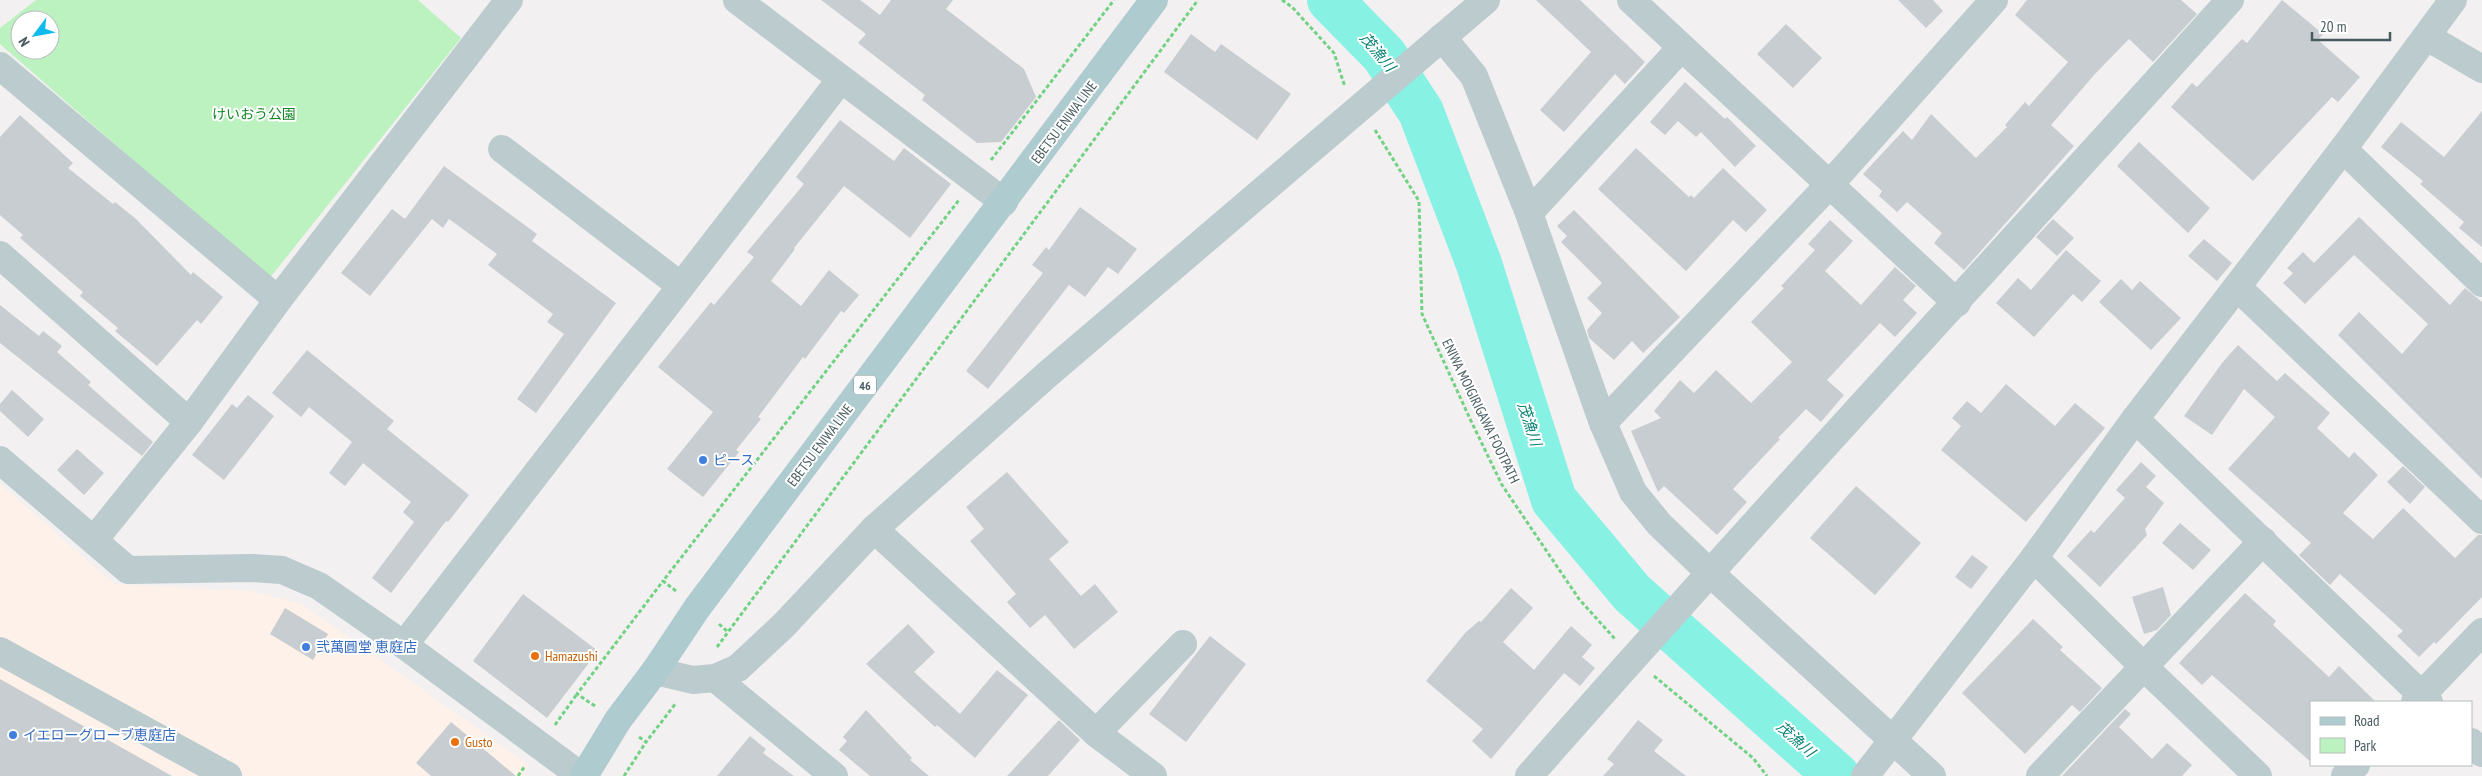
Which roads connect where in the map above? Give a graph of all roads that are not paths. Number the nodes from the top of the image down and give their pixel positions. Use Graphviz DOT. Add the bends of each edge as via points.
graph roads {
  1 [pos="509,0"];
  2 [pos="737,0"];
  3 [pos="1154,0"];
  4 [pos="1486,0"];
  5 [pos="1631,0"];
  6 [pos="1994,0"];
  7 [pos="2230,0"];
  8 [pos="2446,2"];
  9 [pos="2427,37"];
  10 [pos="1433,45"];
  11 [pos="1682,48"];
  12 [pos="0,66"];
  13 [pos="2482,69"];
  14 [pos="841,79"];
  15 [pos="502,149"];
  16 [pos="2343,149"];
  17 [pos="1830,184"];
  18 [pos="1004,202"];
  19 [pos="1529,213"];
  20 [pos="0,255"];
  21 [pos="2482,283"];
  22 [pos="681,286"];
  23 [pos="2238,287"];
  24 [pos="278,300"];
  25 [pos="1957,303"];
  26 [pos="2135,419"];
  27 [pos="190,422"];
  28 [pos="1603,423"];
  29 [pos="0,460"];
  30 [pos="2482,520"];
  31 [pos="874,529"];
  32 [pos="94,540"];
  33 [pos="2263,541"];
  34 [pos="2034,558"];
  35 [pos="1700,582"];
  36 [pos="2482,632"];
  37 [pos="404,644"];
  38 [pos="1184,644"];
  39 [pos="0,651"];
  40 [pos="2144,668"];
  41 [pos="655,671"];
  42 [pos="715,678"];
  43 [pos="2422,700"];
  44 [pos="1096,733"];
  45 [pos="1891,740"];
  46 [pos="2472,743"];
  47 [pos="2482,753"];
  48 [pos="2355,766"];
  49 [pos="1869,771"];
  50 [pos="228,776"];
  51 [pos="583,776"];
  52 [pos="834,776"];
  53 [pos="1153,776"];
  54 [pos="1529,776"];
  55 [pos="1932,776"];
  56 [pos="2040,776"];
  57 [pos="2258,776"];
  58 [pos="2345,776"];
  1 -- 24 [label="street"];
  2 -- 14 [label="street"];
  3 -- 18 [label="main road, EBETSU ENIWA LINE / 46"];
  4 -- 10 [label="street"];
  5 -- 11 [label="street"];
  6 -- 17 [label="street"];
  7 -- 25 [label="street"];
  8 -- 9 [label="street"];
  9 -- 13 [label="street"];
  9 -- 16 [label="street"];
  10 -- 19 [label="street" via="1474,76"];
  10 -- 31 [label="street" via="1049,373"];
  11 -- 17 [label="street"];
  11 -- 19 [label="street"];
  12 -- 24 [label="street"];
  14 -- 18 [label="street"];
  14 -- 22 [label="street"];
  15 -- 22 [label="street"];
  16 -- 21 [label="street"];
  16 -- 23 [label="street"];
  17 -- 25 [label="street"];
  17 -- 28 [label="street"];
  18 -- 41 [label="main road, EBETSU ENIWA LINE / 46" via="765,516"];
  19 -- 28 [label="street"];
  20 -- 27 [label="street"];
  22 -- 37 [label="street"];
  23 -- 26 [label="street"];
  23 -- 30 [label="street"];
  24 -- 27 [label="street"];
  25 -- 35 [label="street"];
  26 -- 33 [label="street"];
  26 -- 34 [label="street"];
  27 -- 32 [label="street"];
  28 -- 35 [label="street" via="1634,492"];
  29 -- 32 [label="street"];
  31 -- 42 [label="street" via="738,668"];
  31 -- 44 [label="street"];
  32 -- 37 [label="street" via="128,570 282,570 319,586"];
  33 -- 40 [label="street"];
  33 -- 43 [label="street"];
  34 -- 40 [label="street"];
  34 -- 45 [label="street"];
  35 -- 45 [label="street"];
  35 -- 54 [label="street"];
  36 -- 43 [label="street"];
  37 -- 51 [label="street"];
  38 -- 44 [label="street"];
  39 -- 50 [label="street"];
  40 -- 56 [label="street"];
  40 -- 57 [label="street"];
  41 -- 42 [label="street" via="692,680"];
  41 -- 51 [label="main road, EBETSU ENIWA LINE / 46" via="618,720"];
  42 -- 52 [label="street"];
  44 -- 53 [label="street"];
  45 -- 49 [label="street"];
  45 -- 55 [label="street"];
  46 -- 47 [label="street"];
  48 -- 58 [label="street"];
}
